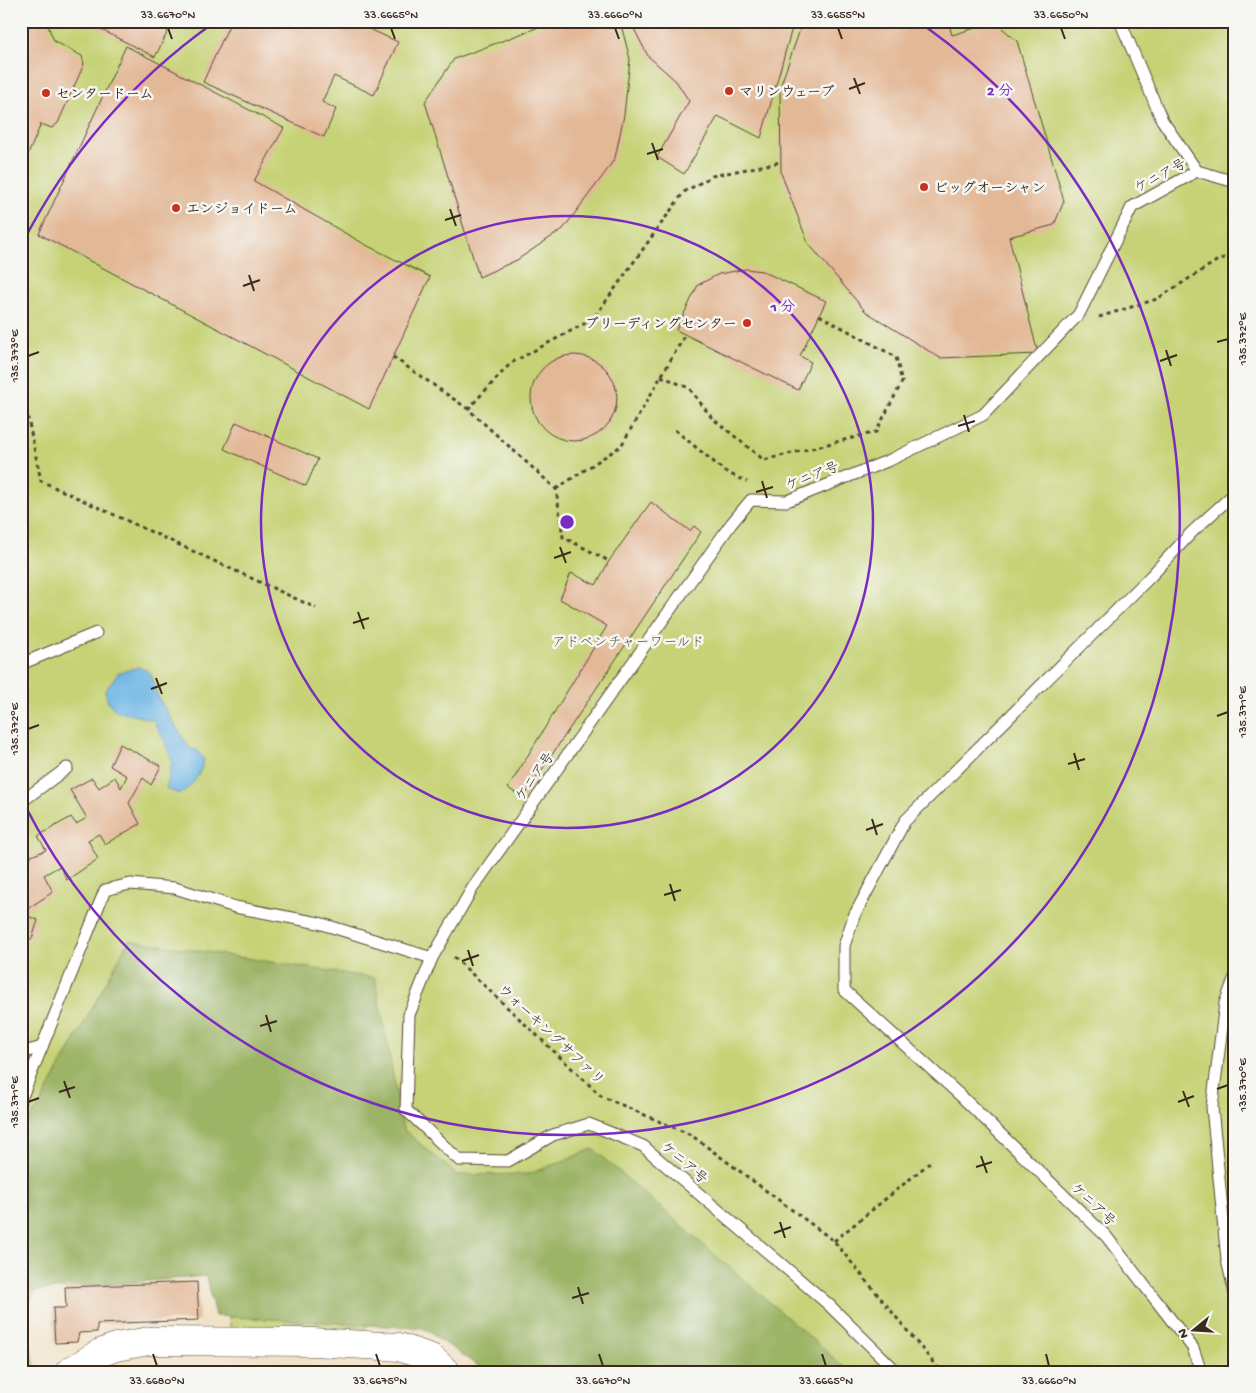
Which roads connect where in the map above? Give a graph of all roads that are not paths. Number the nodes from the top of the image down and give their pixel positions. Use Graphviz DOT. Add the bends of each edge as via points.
graph roads {
  1 [pos="1120,21"];
  2 [pos="1197,171"];
  3 [pos="1235,182"];
  4 [pos="1235,493"];
  5 [pos="96,633"];
  6 [pos="21,664"];
  7 [pos="68,768"];
  8 [pos="21,802"];
  9 [pos="432,958"];
  10 [pos="1235,977"];
  11 [pos="42,1047"];
  12 [pos="21,1053"];
  13 [pos="21,1099"];
  14 [pos="1235,1294"];
  15 [pos="69,1372"];
  16 [pos="446,1372"];
  17 [pos="898,1372"];
  18 [pos="1201,1372"];
  1 -- 2 [label="lane" via="1162,120"];
  2 -- 3 [label="lane, ケニア号"];
  2 -- 9 [label="lane, ケニア号" via="1132,207 1079,314 983,415 890,460 787,501 751,500 730,524 472,888"];
  4 -- 18 [label="lane, ケニア号" via="1192,532 905,821 854,916 844,946 844,990 1106,1236 1193,1348"];
  5 -- 6 [label="lane"];
  7 -- 8 [label="lane"];
  9 -- 11 [label="lane" via="319,924 235,907 175,888 130,884 105,890"];
  9 -- 17 [label="lane, ケニア号" via="410,1014 406,1110 459,1160 508,1161 553,1135 589,1124 643,1146 828,1304"];
  10 -- 14 [label="lane" via="1225,1003 1212,1107 1227,1260"];
  11 -- 12 [label="lane"];
  11 -- 13 [label="lane"];
  15 -- 16 [label="street" via="100,1353 149,1341 313,1342 399,1347 430,1358"];
}
